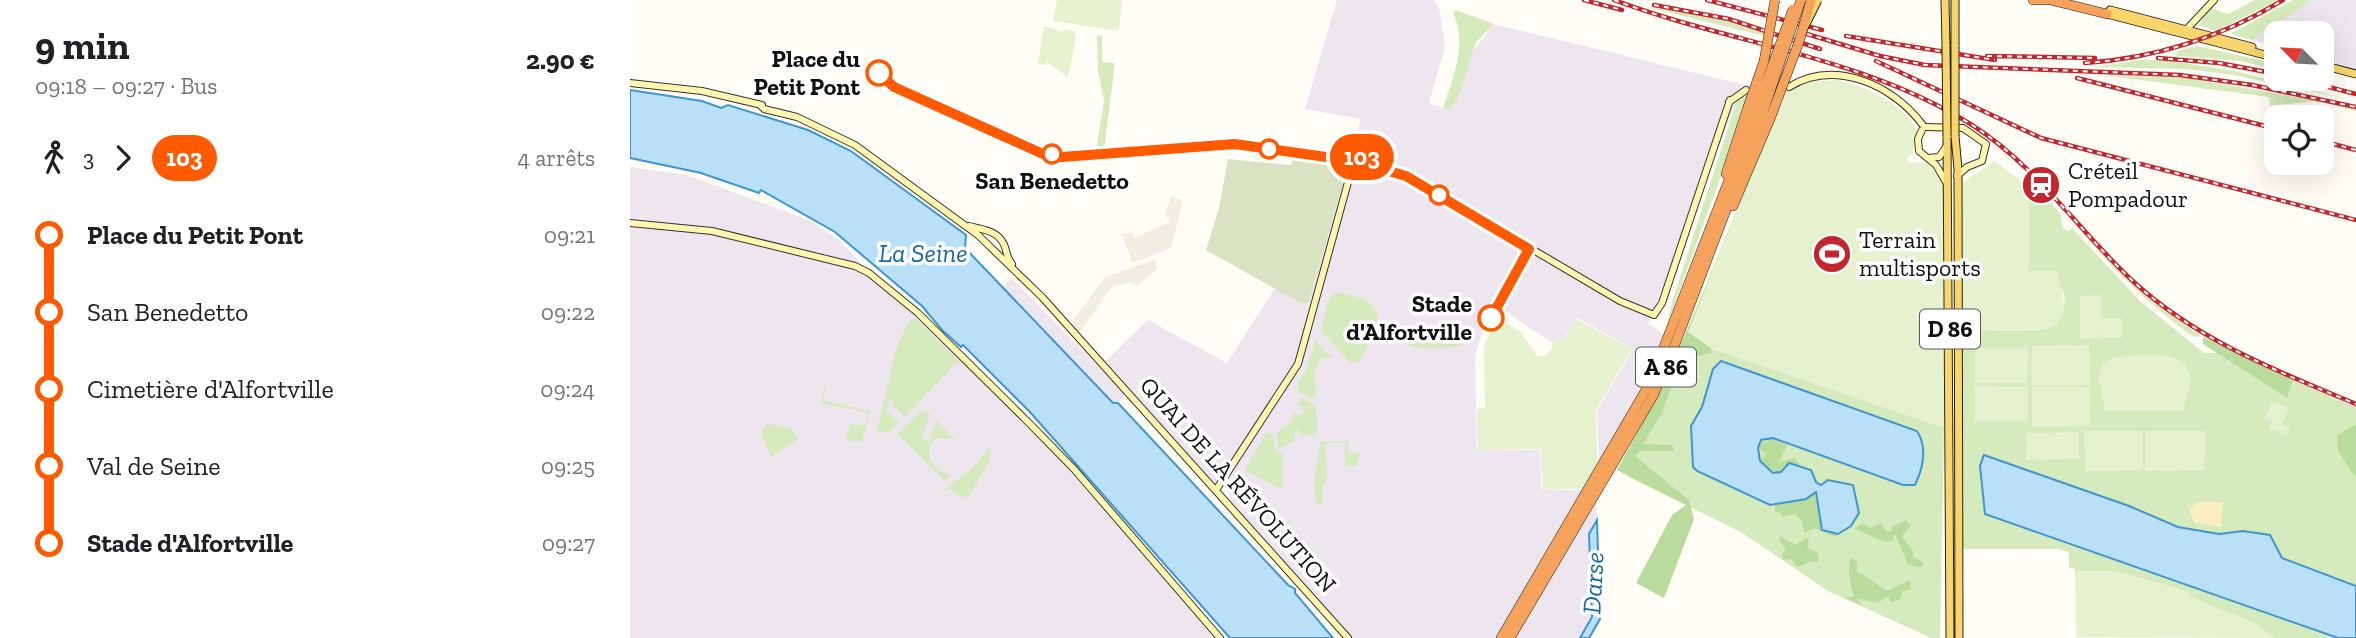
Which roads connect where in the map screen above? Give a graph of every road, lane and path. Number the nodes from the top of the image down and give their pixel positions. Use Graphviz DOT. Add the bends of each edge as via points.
graph roads {
  1 [pos="1775,0"];
  2 [pos="1793,0"];
  3 [pos="1801,0"];
  4 [pos="1811,0"];
  5 [pos="1818,0"];
  6 [pos="1945,0"];
  7 [pos="1955,0"];
  8 [pos="2033,0"];
  9 [pos="2051,0"];
  10 [pos="2070,0"];
  11 [pos="2214,0"];
  12 [pos="2109,12"];
  13 [pos="2189,28"];
  14 [pos="1803,30"];
  15 [pos="2166,30"];
  16 [pos="2264,51"];
  17 [pos="2264,52"];
  18 [pos="2334,70"];
  19 [pos="2356,76"];
  20 [pos="630,81"];
  21 [pos="1788,87"];
  22 [pos="1745,90"];
  23 [pos="1758,114"];
  24 [pos="1923,127"];
  25 [pos="834,134"];
  26 [pos="1950,139"];
  27 [pos="1957,157"];
  28 [pos="1926,158"];
  29 [pos="1371,166"];
  30 [pos="1968,167"];
  31 [pos="1353,170"];
  32 [pos="1360,175"];
  33 [pos="1957,176"];
  34 [pos="1947,184"];
  35 [pos="1349,185"];
  36 [pos="630,223"];
  37 [pos="995,234"];
  38 [pos="986,243"];
  39 [pos="1005,246"];
  40 [pos="1705,256"];
  41 [pos="1032,286"];
  42 [pos="1954,475"];
  43 [pos="1216,490"];
  44 [pos="1218,638"];
  45 [pos="1348,638"];
  46 [pos="1501,638"];
  47 [pos="1510,638"];
  48 [pos="1950,638"];
  49 [pos="1959,638"];
  1 -- 23 [label="highway, bridge"];
  2 -- 23 [label="highway, A 86, bridge"];
  3 -- 23 [label="highway, A 86, bridge"];
  4 -- 14 [label="highway, bridge"];
  5 -- 14 [label="main road, bridge"];
  6 -- 26 [label="main road, D 86, bridge"];
  7 -- 26 [label="main road, D 86, bridge"];
  8 -- 9 [label="highway"];
  9 -- 12 [label="highway"];
  10 -- 12 [label="highway"];
  11 -- 13 [label="main road"];
  12 -- 13 [label="main road"];
  12 -- 15 [label="main road"];
  13 -- 15 [label="main road"];
  13 -- 16 [label="main road"];
  14 -- 23 [label="highway, bridge"];
  15 -- 17 [label="main road"];
  18 -- 19 [label="main road"];
  20 -- 25 [label="main road" via="758,104"];
  21 -- 24 [label="main road" via="1818,75 1854,78 1892,96"];
  22 -- 29 [label="main road" via="1730,100 1656,314 1649,315 1538,254 1406,176"];
  23 -- 40 [label="highway, A 86"];
  23 -- 40 [label="highway" via="1701,244"];
  24 -- 28 [label="main road" via="1917,145"];
  24 -- 30 [label="main road" via="1963,128 1986,144 1984,158"];
  25 -- 37 [label="main road" via="862,147 970,226"];
  25 -- 38 [label="main road, QUAI DE LA RÉVOLUTION" via="871,156"];
  26 -- 27 [label="main road, D 86"];
  26 -- 28 [label="main road" via="1939,157"];
  26 -- 34 [label="main road, D 86"];
  27 -- 30 [label="main road"];
  27 -- 33 [label="main road, D 86"];
  28 -- 34 [label="main road"];
  29 -- 31 [label="main road" via="1368,159 1359,157"];
  29 -- 32 [label="main road" via="1368,173"];
  30 -- 33 [label="main road"];
  31 -- 32 [label="main road"];
  31 -- 35 [label="main road"];
  32 -- 35 [label="main road"];
  33 -- 42 [label="main road, D 86"];
  34 -- 42 [label="main road, D 86"];
  35 -- 43 [label="main road" via="1298,364"];
  36 -- 44 [label="main road" via="712,231 862,269 918,313 1066,462"];
  37 -- 38 [label="main road"];
  37 -- 39 [label="main road"];
  38 -- 39 [label="main road" via="1000,252"];
  38 -- 41 [label="main road, QUAI DE LA RÉVOLUTION"];
  39 -- 41 [label="main road" via="1008,260"];
  40 -- 46 [label="highway, A 86" via="1658,367"];
  40 -- 47 [label="highway, A 86" via="1666,368"];
  41 -- 43 [label="main road, QUAI DE LA RÉVOLUTION"];
  42 -- 48 [label="main road, D 86"];
  42 -- 49 [label="main road, D 86"];
  43 -- 45 [label="main road, QUAI DE LA RÉVOLUTION"];
}
